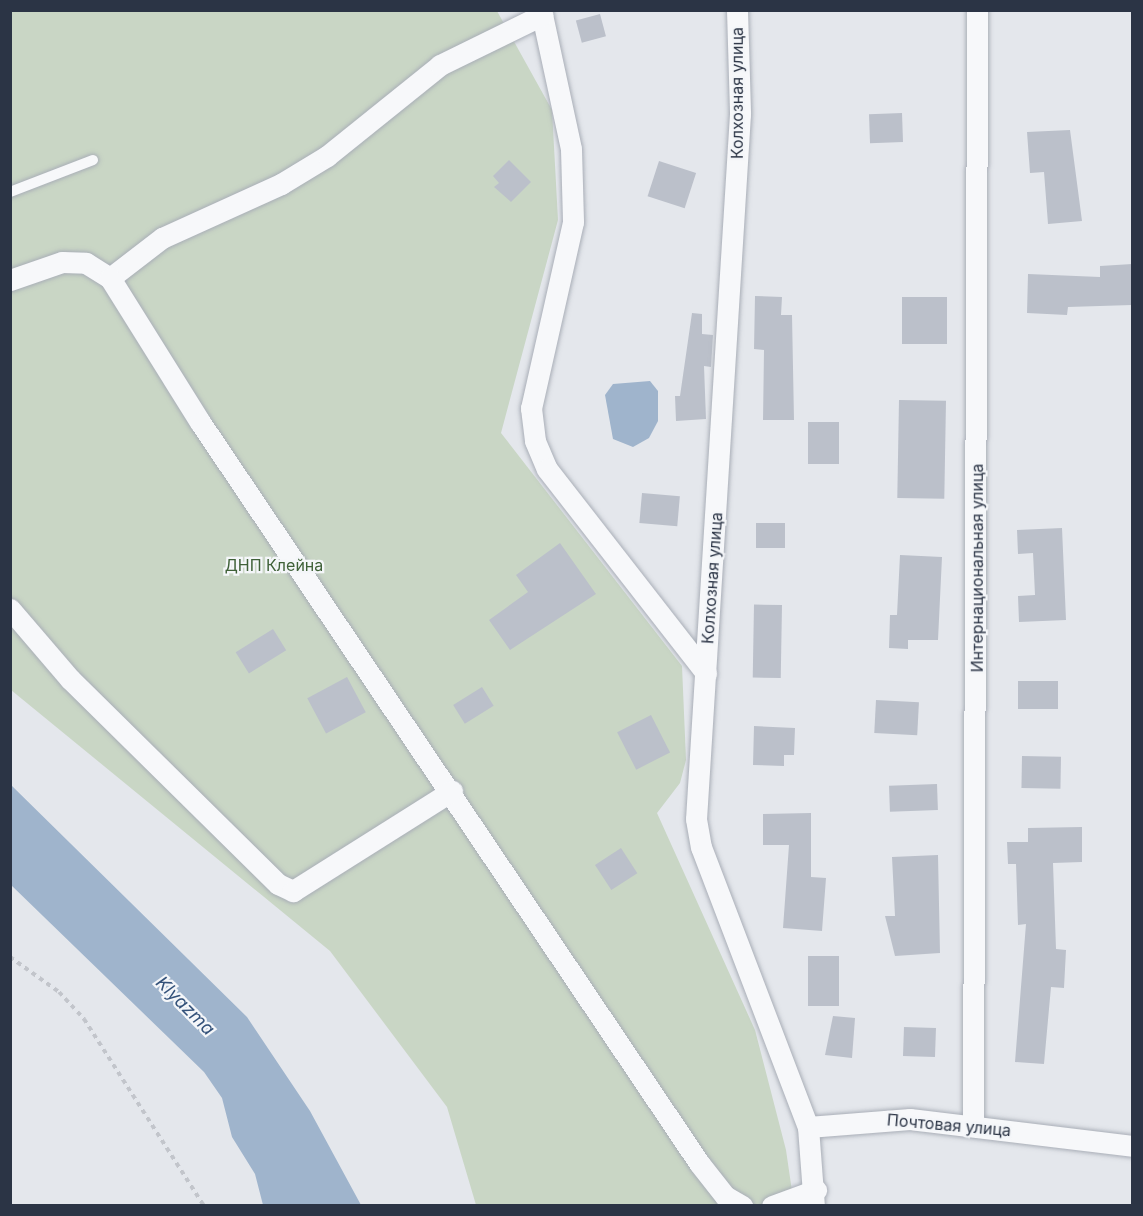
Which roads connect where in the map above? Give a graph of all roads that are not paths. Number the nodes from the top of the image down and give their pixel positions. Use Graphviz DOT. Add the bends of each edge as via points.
graph roads {
  1 [pos="737,10"];
  2 [pos="977,10"];
  3 [pos="541,13"];
  4 [pos="93,160"];
  5 [pos="10,192"];
  6 [pos="110,278"];
  7 [pos="10,280"];
  8 [pos="10,609"];
  9 [pos="706,673"];
  10 [pos="452,791"];
  11 [pos="973,1125"];
  12 [pos="808,1127"];
  13 [pos="1132,1146"];
  14 [pos="815,1198"];
  15 [pos="742,1206"];
  16 [pos="772,1206"];
  1 -- 9 [label="street, Колхозная улица" via="740,114"];
  2 -- 11 [label="street, Интернациональная улица"];
  3 -- 6 [label="street" via="440,65 327,156 281,184 162,238"];
  3 -- 9 [label="street" via="571,149 573,222 531,408 535,441 547,469"];
  4 -- 5 [label="lane"];
  6 -- 7 [label="street" via="86,263 62,262"];
  6 -- 10 [label="street" via="200,422"];
  8 -- 10 [label="street" via="70,679 278,884 294,891"];
  9 -- 12 [label="street, Колхозная улица" via="696,819 701,847"];
  10 -- 15 [label="street" via="699,1163 725,1196"];
  11 -- 12 [label="street, Почтовая улица" via="863,1119"];
  11 -- 13 [label="street, Почтовая улица"];
  12 -- 14 [label="street"];
  14 -- 16 [label="street"];
}
